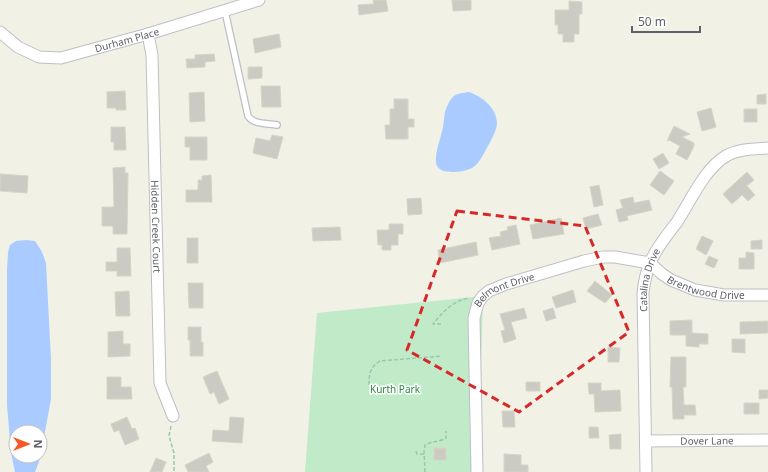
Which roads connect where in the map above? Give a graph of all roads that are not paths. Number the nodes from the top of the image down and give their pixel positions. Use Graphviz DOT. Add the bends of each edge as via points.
graph roads {
  1 [pos="253,1"];
  2 [pos="225,11"];
  3 [pos="1,34"];
  4 [pos="148,34"];
  5 [pos="277,125"];
  6 [pos="768,148"];
  7 [pos="650,263"];
  8 [pos="768,295"];
  9 [pos="173,416"];
  10 [pos="768,440"];
  11 [pos="646,441"];
  12 [pos="477,472"];
  13 [pos="646,472"];
  1 -- 2 [label="street, Durham Place"];
  2 -- 4 [label="street, Durham Place"];
  2 -- 5 [label="lane" via="248,116 254,122"];
  3 -- 4 [label="street, Durham Place" via="18,47 39,57 61,58"];
  4 -- 9 [label="street, Hidden Creek Court" via="152,55 160,383"];
  6 -- 7 [label="street, Catalina Drive" via="742,150 727,156 715,165"];
  7 -- 8 [label="street, Brentwood Drive" via="671,280 695,290 724,295"];
  7 -- 11 [label="street, Catalina Drive" via="643,293"];
  7 -- 12 [label="street, Belmont Drive" via="603,257 506,284 483,296 474,318"];
  10 -- 11 [label="street, Dover Lane"];
  11 -- 13 [label="street, Catalina Drive"];
}
